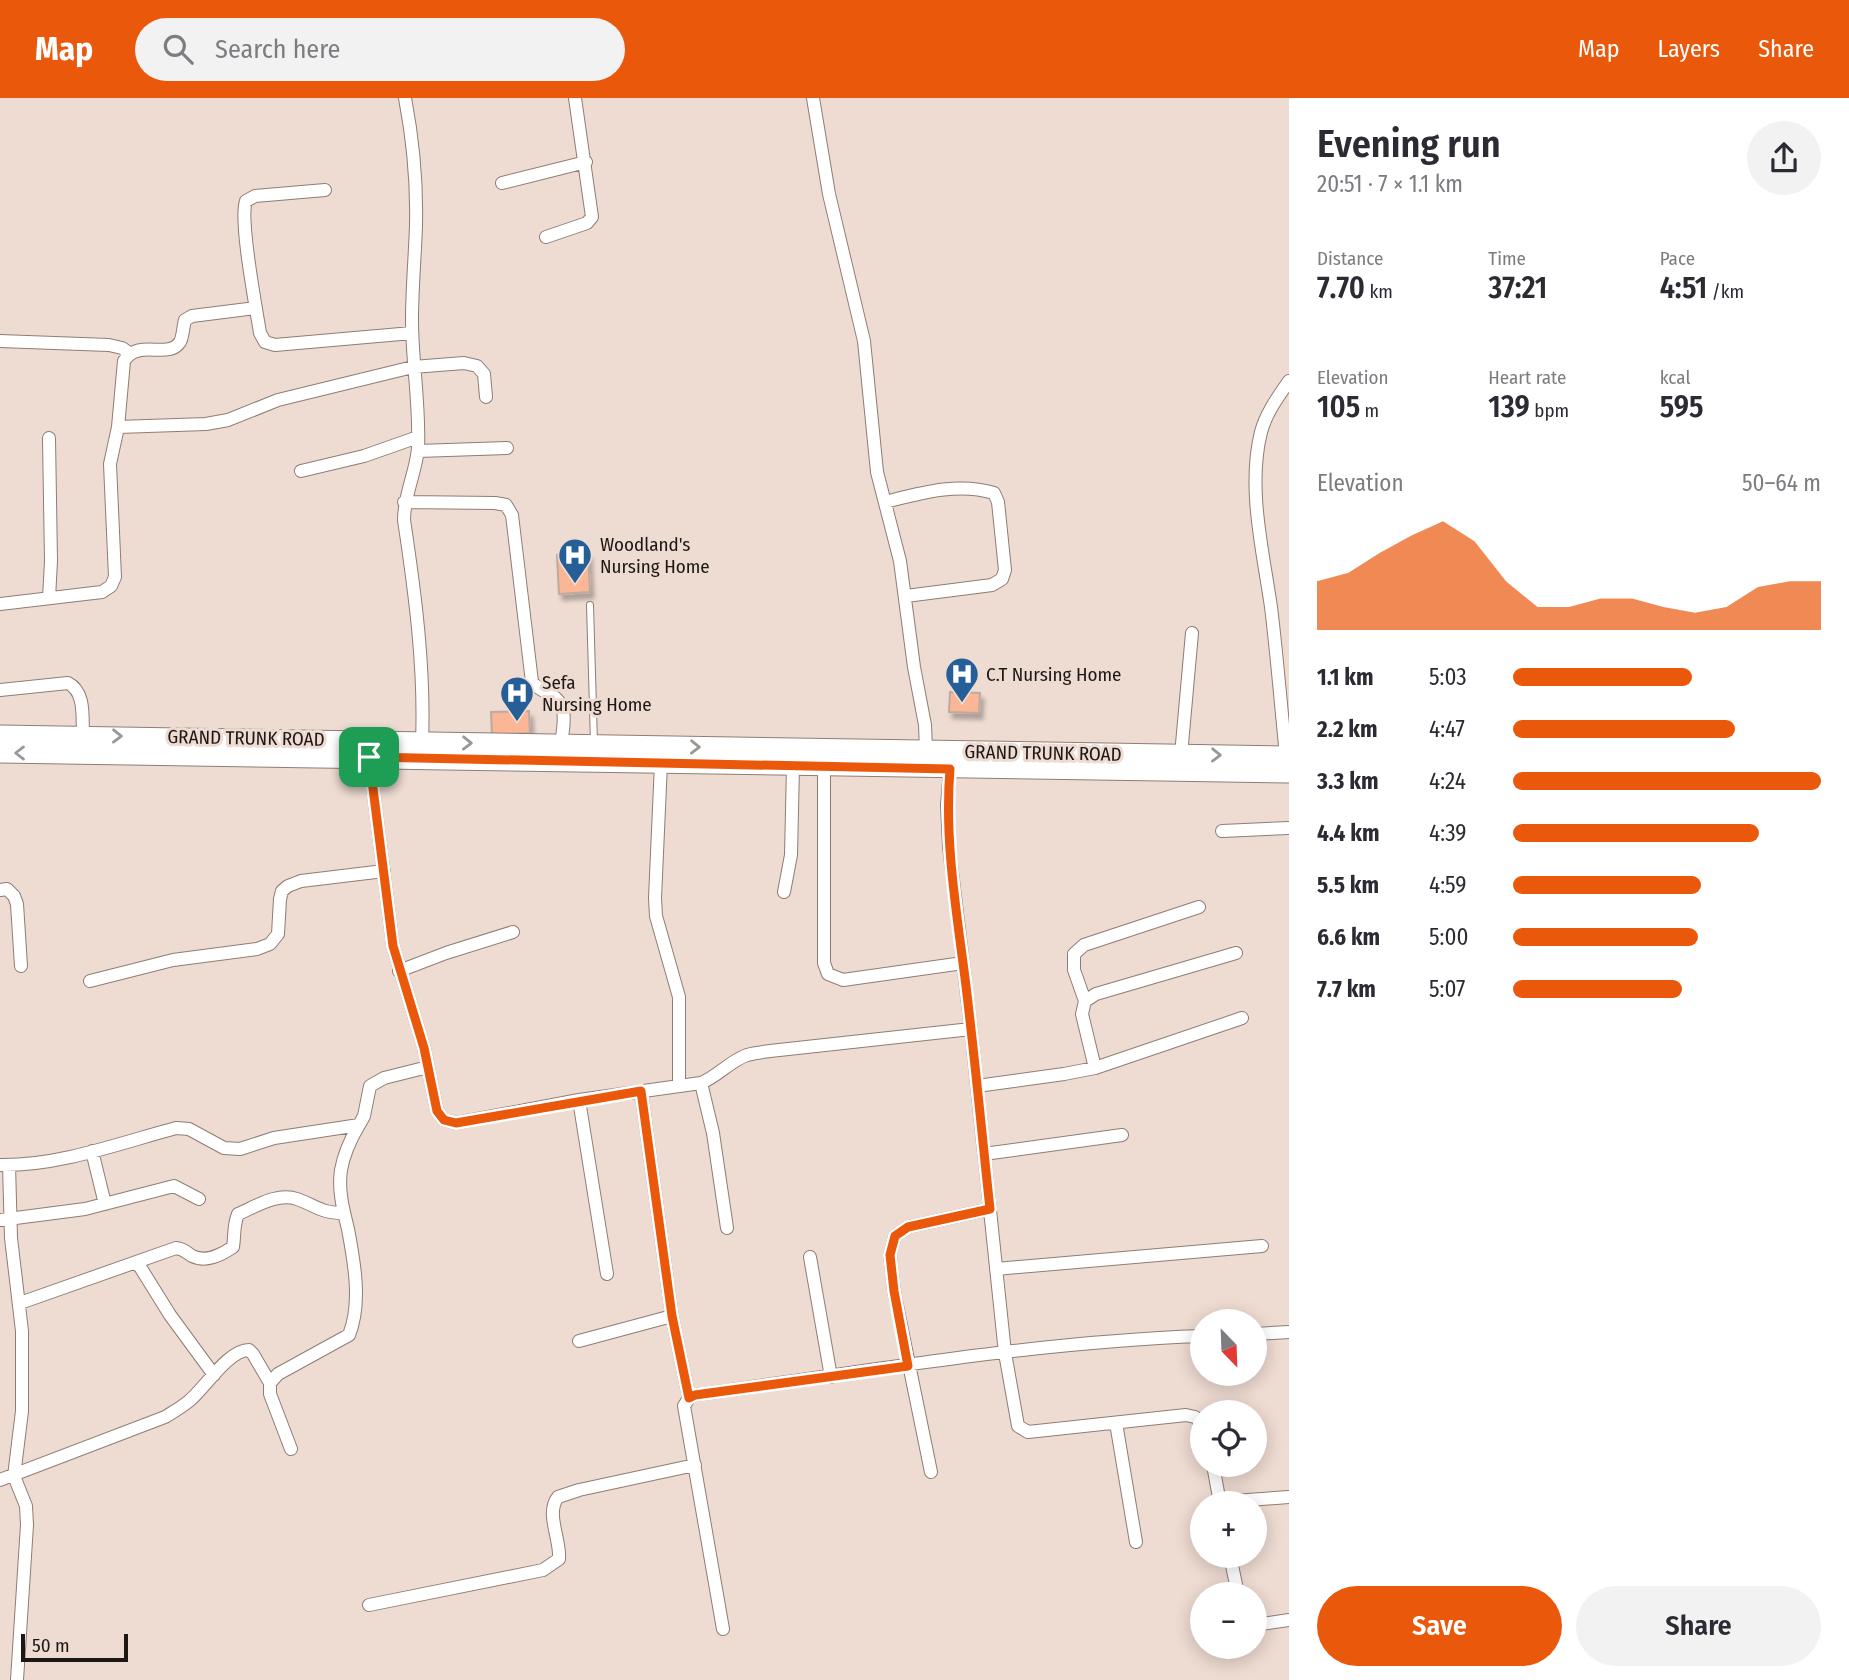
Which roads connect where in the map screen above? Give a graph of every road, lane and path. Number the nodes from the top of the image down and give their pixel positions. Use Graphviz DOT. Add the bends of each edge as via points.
graph roads {
  1 [pos="405,98"];
  2 [pos="575,98"];
  3 [pos="813,98"];
  4 [pos="586,162"];
  5 [pos="502,183"];
  6 [pos="325,190"];
  7 [pos="546,237"];
  8 [pos="256,308"];
  9 [pos="412,332"];
  10 [pos="0,341"];
  11 [pos="129,353"];
  12 [pos="413,368"];
  13 [pos="1289,381"];
  14 [pos="486,397"];
  15 [pos="118,427"];
  16 [pos="418,437"];
  17 [pos="49,438"];
  18 [pos="506,448"];
  19 [pos="418,451"];
  20 [pos="301,471"];
  21 [pos="404,502"];
  22 [pos="886,502"];
  23 [pos="906,596"];
  24 [pos="49,597"];
  25 [pos="0,604"];
  26 [pos="590,605"];
  27 [pos="1192,633"];
  28 [pos="0,690"];
  29 [pos="0,735"];
  30 [pos="83,736"];
  31 [pos="422,742"];
  32 [pos="561,745"];
  33 [pos="594,745"];
  34 [pos="926,750"];
  35 [pos="0,753"];
  36 [pos="1181,755"];
  37 [pos="369,757"];
  38 [pos="1288,761"];
  39 [pos="661,763"];
  40 [pos="793,766"];
  41 [pos="824,766"];
  42 [pos="950,769"];
  43 [pos="1289,828"];
  44 [pos="1222,831"];
  45 [pos="384,871"];
  46 [pos="0,890"];
  47 [pos="784,892"];
  48 [pos="1199,907"];
  49 [pos="513,932"];
  50 [pos="1236,953"];
  51 [pos="963,963"];
  52 [pos="22,966"];
  53 [pos="399,971"];
  54 [pos="90,981"];
  55 [pos="1085,1001"];
  56 [pos="1242,1018"];
  57 [pos="971,1029"];
  58 [pos="428,1068"];
  59 [pos="1095,1068"];
  60 [pos="701,1083"];
  61 [pos="679,1086"];
  62 [pos="977,1086"];
  63 [pos="641,1091"];
  64 [pos="579,1100"];
  65 [pos="359,1125"];
  66 [pos="1122,1135"];
  67 [pos="92,1151"];
  68 [pos="984,1154"];
  69 [pos="4,1165"];
  70 [pos="199,1199"];
  71 [pos="105,1204"];
  72 [pos="990,1209"];
  73 [pos="344,1213"];
  74 [pos="5,1219"];
  75 [pos="727,1228"];
  76 [pos="1262,1246"];
  77 [pos="810,1257"];
  78 [pos="137,1262"];
  79 [pos="996,1269"];
  80 [pos="607,1274"];
  81 [pos="20,1303"];
  82 [pos="672,1316"];
  83 [pos="1289,1332"];
  84 [pos="1267,1333"];
  85 [pos="1190,1337"];
  86 [pos="579,1341"];
  87 [pos="1005,1353"];
  88 [pos="908,1366"];
  89 [pos="214,1374"];
  90 [pos="831,1377"];
  91 [pos="270,1383"];
  92 [pos="689,1398"];
  93 [pos="1190,1416"];
  94 [pos="1116,1423"];
  95 [pos="291,1449"];
  96 [pos="695,1465"];
  97 [pos="931,1472"];
  98 [pos="14,1476"];
  99 [pos="0,1480"];
  100 [pos="1289,1497"];
  101 [pos="1267,1499"];
  102 [pos="1136,1542"];
  103 [pos="369,1605"];
  104 [pos="1289,1620"];
  105 [pos="1267,1623"];
  106 [pos="723,1629"];
  107 [pos="18,1680"];
  1 -- 9 [label="street" via="415,180"];
  2 -- 4 [label="street"];
  3 -- 22 [label="street" via="831,204 864,341 877,471"];
  4 -- 5 [label="street"];
  4 -- 7 [label="street" via="592,217 587,223"];
  6 -- 8 [label="street" via="255,196 246,201"];
  8 -- 9 [label="street" via="260,333 265,342 275,345"];
  8 -- 11 [label="street" via="192,316 175,346"];
  9 -- 12 [label="street"];
  10 -- 11 [label="street" via="109,345"];
  11 -- 15 [label="street" via="124,361"];
  12 -- 14 [label="street" via="477,366 484,374"];
  12 -- 15 [label="street" via="278,400 228,421"];
  12 -- 16 [label="street"];
  13 -- 38 [label="street" via="1261,431 1256,460 1257,508"];
  15 -- 24 [label="street" via="110,464 115,577 102,592"];
  16 -- 19 [label="street"];
  16 -- 20 [label="street"];
  17 -- 24 [label="street"];
  18 -- 19 [label="street"];
  19 -- 21 [label="street"];
  21 -- 31 [label="street" via="422,684"];
  21 -- 32 [label="street" via="495,503 506,506 512,515 532,682 559,700 564,711"];
  22 -- 23 [label="street"];
  22 -- 23 [label="street" via="951,488 983,489 994,493 998,502 1002,579"];
  23 -- 34 [label="street"];
  24 -- 25 [label="street"];
  26 -- 33 [label="lane"];
  27 -- 36 [label="street"];
  28 -- 30 [label="street" via="68,683 76,687"];
  29 -- 30 [label="main road, GRAND TRUNK ROAD"];
  30 -- 31 [label="main road, GRAND TRUNK ROAD, one-way"];
  31 -- 32 [label="main road, GRAND TRUNK ROAD, one-way"];
  32 -- 33 [label="main road, GRAND TRUNK ROAD"];
  33 -- 34 [label="main road, GRAND TRUNK ROAD, one-way"];
  34 -- 36 [label="main road, GRAND TRUNK ROAD"];
  37 -- 35 [label="main road, GRAND TRUNK ROAD, one-way"];
  36 -- 38 [label="main road, GRAND TRUNK ROAD, one-way"];
  37 -- 39 [label="main road, GRAND TRUNK ROAD"];
  37 -- 45 [label="street"];
  38 -- 42 [label="main road, GRAND TRUNK ROAD"];
  39 -- 40 [label="main road, GRAND TRUNK ROAD"];
  39 -- 61 [label="street" via="656,916 679,997"];
  40 -- 41 [label="main road, GRAND TRUNK ROAD"];
  40 -- 47 [label="street" via="791,855"];
  41 -- 42 [label="main road, GRAND TRUNK ROAD"];
  41 -- 51 [label="street" via="824,963 828,974 843,980"];
  42 -- 51 [label="street" via="949,846"];
  43 -- 44 [label="street"];
  45 -- 53 [label="street"];
  45 -- 54 [label="street" via="288,886 279,899 278,934 257,950 173,960"];
  46 -- 52 [label="street" via="8,890 17,904"];
  48 -- 55 [label="street" via="1084,945 1074,954 1074,970"];
  49 -- 53 [label="street"];
  50 -- 55 [label="street"];
  51 -- 57 [label="street"];
  53 -- 58 [label="street"];
  55 -- 59 [label="street" via="1082,1014"];
  56 -- 59 [label="street"];
  57 -- 60 [label="street" via="747,1055"];
  57 -- 62 [label="street"];
  58 -- 64 [label="street" via="437,1111 444,1120 456,1123"];
  58 -- 65 [label="street" via="370,1086"];
  59 -- 62 [label="street"];
  60 -- 61 [label="street"];
  60 -- 75 [label="street"];
  61 -- 63 [label="street"];
  62 -- 68 [label="street"];
  63 -- 64 [label="street"];
  63 -- 82 [label="street"];
  64 -- 80 [label="street"];
  65 -- 67 [label="street" via="274,1138 240,1149 224,1148 189,1129 176,1128"];
  65 -- 73 [label="street" via="346,1147 341,1172"];
  66 -- 68 [label="street"];
  67 -- 69 [label="street"];
  67 -- 71 [label="street"];
  68 -- 72 [label="street"];
  69 -- 74 [label="street"];
  70 -- 71 [label="street" via="174,1186"];
  71 -- 74 [label="street"];
  72 -- 79 [label="street"];
  72 -- 88 [label="street" via="908,1227 895,1236 890,1255"];
  73 -- 78 [label="street" via="328,1213 282,1197 238,1214 233,1247 222,1254 204,1259 176,1248"];
  73 -- 91 [label="street" via="356,1284 354,1324 349,1335 278,1374"];
  74 -- 81 [label="street"];
  76 -- 79 [label="street"];
  77 -- 90 [label="street"];
  78 -- 81 [label="street"];
  78 -- 89 [label="street"];
  79 -- 87 [label="street"];
  81 -- 98 [label="street" via="22,1410"];
  82 -- 86 [label="street"];
  82 -- 92 [label="street"];
  83 -- 84 [label="street"];
  85 -- 87 [label="street"];
  87 -- 88 [label="street"];
  87 -- 94 [label="street" via="1018,1426 1023,1431"];
  88 -- 90 [label="street"];
  88 -- 97 [label="street"];
  89 -- 91 [label="street" via="231,1357 249,1350"];
  89 -- 98 [label="street" via="188,1402 165,1417"];
  90 -- 92 [label="street"];
  91 -- 95 [label="street"];
  92 -- 96 [label="street" via="684,1406"];
  93 -- 94 [label="street"];
  94 -- 102 [label="street"];
  96 -- 103 [label="street" via="558,1497 552,1509 560,1552 554,1565"];
  96 -- 106 [label="street"];
  98 -- 99 [label="street"];
  98 -- 107 [label="street" via="26,1506 27,1525"];
  100 -- 101 [label="street"];
  104 -- 105 [label="street"];
}
